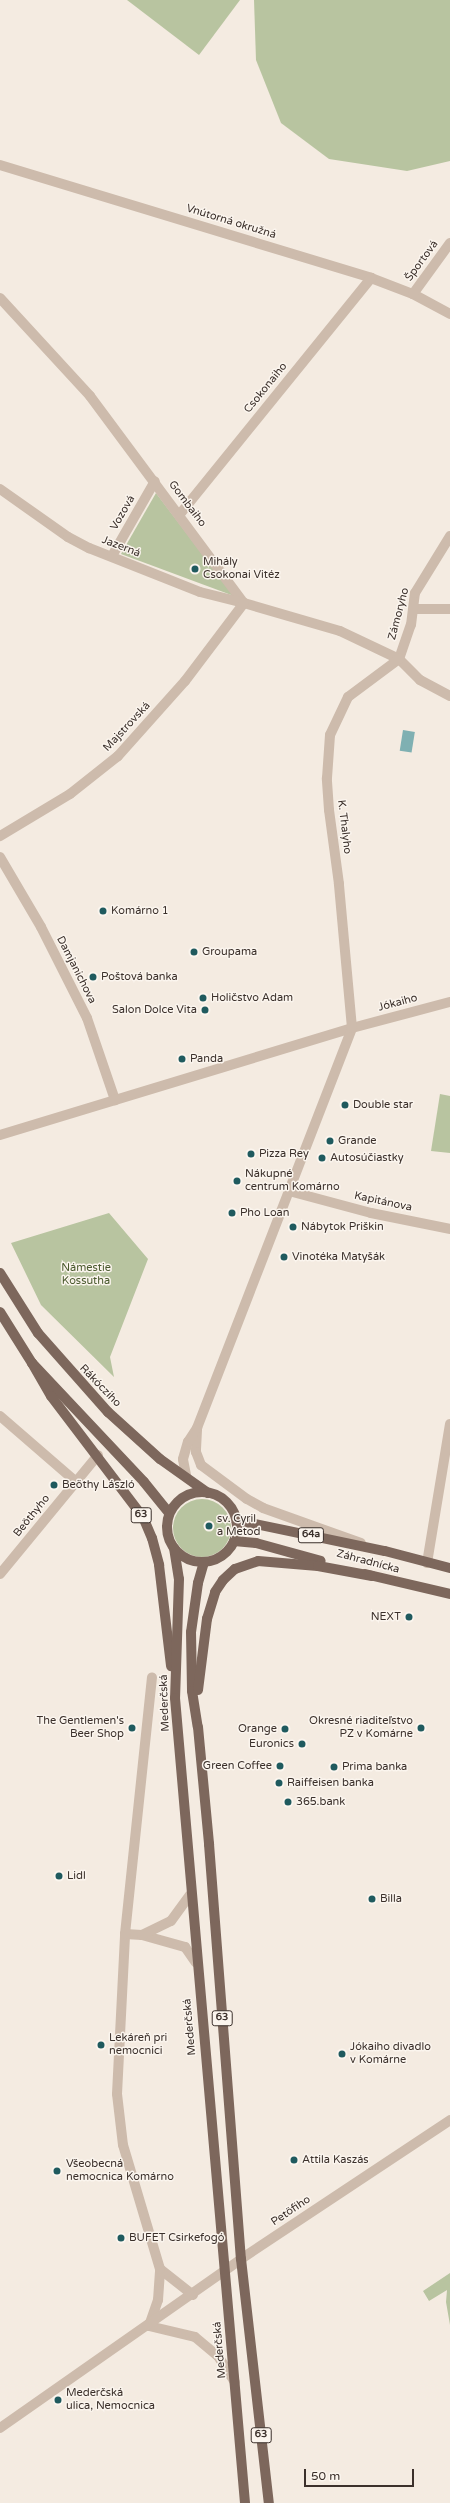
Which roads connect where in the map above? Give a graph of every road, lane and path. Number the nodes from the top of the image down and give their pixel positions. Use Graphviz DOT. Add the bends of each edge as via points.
graph roads {
  1 [pos="0,165"];
  2 [pos="450,243"];
  3 [pos="371,278"];
  4 [pos="413,294"];
  5 [pos="0,298"];
  6 [pos="450,314"];
  7 [pos="155,481"];
  8 [pos="0,489"];
  9 [pos="180,514"];
  10 [pos="450,536"];
  11 [pos="112,556"];
  12 [pos="244,603"];
  13 [pos="414,609"];
  14 [pos="450,609"];
  15 [pos="399,659"];
  16 [pos="450,696"];
  17 [pos="0,836"];
  18 [pos="0,857"];
  19 [pos="450,1002"];
  20 [pos="352,1028"];
  21 [pos="115,1100"];
  22 [pos="0,1135"];
  23 [pos="289,1191"];
  24 [pos="450,1228"];
  25 [pos="0,1273"];
  26 [pos="0,1312"];
  27 [pos="32,1363"];
  28 [pos="0,1416"];
  29 [pos="450,1424"];
  30 [pos="197,1428"];
  31 [pos="98,1455"];
  32 [pos="186,1475"];
  33 [pos="75,1481"];
  34 [pos="208,1493"];
  35 [pos="170,1513"];
  36 [pos="236,1520"];
  37 [pos="234,1541"];
  38 [pos="174,1548"];
  39 [pos="385,1551"];
  40 [pos="204,1562"];
  41 [pos="427,1563"];
  42 [pos="450,1568"];
  43 [pos="0,1574"];
  44 [pos="372,1576"];
  45 [pos="450,1594"];
  46 [pos="152,1677"];
  47 [pos="175,1698"];
  48 [pos="198,1727"];
  49 [pos="190,1895"];
  50 [pos="125,1934"];
  51 [pos="142,1935"];
  52 [pos="196,1963"];
  53 [pos="450,2120"];
  54 [pos="241,2259"];
  55 [pos="160,2269"];
  56 [pos="224,2271"];
  57 [pos="193,2294"];
  58 [pos="149,2326"];
  59 [pos="234,2382"];
  60 [pos="0,2428"];
  61 [pos="245,2503"];
  62 [pos="269,2503"];
  1 -- 3 [label="street, Vnútorná okružná"];
  2 -- 4 [label="street, Športová"];
  3 -- 4 [label="street, Vnútorná okružná"];
  3 -- 9 [label="street, Csokonaiho"];
  4 -- 6 [label="street, Vnútorná okružná"];
  5 -- 7 [label="street, Gombaiho" via="90,396"];
  7 -- 9 [label="street, Gombaiho"];
  7 -- 11 [label="street, Vozová"];
  8 -- 11 [label="street, Jazerná" via="68,537"];
  9 -- 12 [label="street, Gombaiho"];
  10 -- 13 [label="street, Zámoryho" via="415,594"];
  11 -- 12 [label="street, Jazerná" via="200,592"];
  12 -- 15 [label="street" via="340,631"];
  12 -- 17 [label="street, Majstrovská" via="186,681 118,756 70,794"];
  13 -- 14 [label="street"];
  13 -- 15 [label="street, Zámoryho"];
  15 -- 16 [label="street" via="420,680"];
  15 -- 20 [label="street, K. Thalyho" via="348,697 330,734 327,778 329,810 339,884"];
  18 -- 21 [label="street, Damjanichova" via="87,1018"];
  19 -- 20 [label="street, Jókaiho"];
  20 -- 21 [label="street"];
  20 -- 23 [label="street"];
  21 -- 22 [label="street"];
  23 -- 24 [label="street, Kapitánova" via="371,1213"];
  23 -- 30 [label="street"];
  25 -- 32 [label="main road, Rákócziho" via="38,1333 69,1371 108,1412 154,1454"];
  26 -- 27 [label="main road, 63"];
  27 -- 31 [label="main road, 63" via="51,1396"];
  27 -- 35 [label="main road, 63"];
  28 -- 33 [label="street"];
  29 -- 41 [label="street"];
  30 -- 32 [label="street" via="184,1451"];
  30 -- 39 [label="street" via="196,1452 201,1465 254,1504"];
  31 -- 33 [label="street, Beöthyho"];
  31 -- 47 [label="main road, 63" via="143,1517 152,1538 158,1565"];
  32 -- 34 [label="main road, Rákócziho"];
  33 -- 43 [label="street, Beöthyho"];
  34 -- 35 [label="main road" via="185,1496"];
  34 -- 36 [label="main road" via="228,1504"];
  35 -- 38 [label="main road, 63" via="168,1534"];
  36 -- 37 [label="main road"];
  36 -- 39 [label="main road, Záhradnícka / 64a"];
  37 -- 40 [label="main road" via="222,1555"];
  37 -- 44 [label="main road, Záhradnícka / 64a" via="256,1543"];
  38 -- 40 [label="main road" via="188,1559"];
  38 -- 47 [label="main road, Mederčská / 63" via="179,1579"];
  39 -- 41 [label="main road, Záhradnícka / 64a"];
  40 -- 48 [label="main road, 63" via="198,1583 191,1632 192,1691"];
  41 -- 42 [label="main road, Záhradnícka / 64a"];
  44 -- 45 [label="main road, Záhradnícka / 64a"];
  44 -- 48 [label="main road" via="318,1566 258,1561 234,1570 215,1592 208,1619 198,1675"];
  46 -- 50 [label="street, Mederčská"];
  47 -- 49 [label="main road, Mederčská / 63"];
  48 -- 54 [label="main road, 63"];
  49 -- 51 [label="street" via="171,1921"];
  49 -- 52 [label="main road, Mederčská / 63"];
  50 -- 51 [label="street"];
  50 -- 55 [label="street, Mederčská" via="117,2094 123,2145"];
  51 -- 52 [label="street" via="185,1947"];
  52 -- 56 [label="main road, Mederčská / 63"];
  53 -- 54 [label="street, Petöfiho"];
  54 -- 56 [label="street, Petöfiho"];
  54 -- 62 [label="main road, 63"];
  55 -- 57 [label="street"];
  55 -- 58 [label="street, Mederčská" via="158,2300"];
  56 -- 57 [label="street, Petöfiho"];
  56 -- 59 [label="main road, Mederčská / 63"];
  57 -- 58 [label="street, Petöfiho"];
  58 -- 59 [label="street" via="195,2337 218,2356"];
  58 -- 60 [label="street, Petöfiho"];
  59 -- 61 [label="main road, Mederčská / 63"];
}
